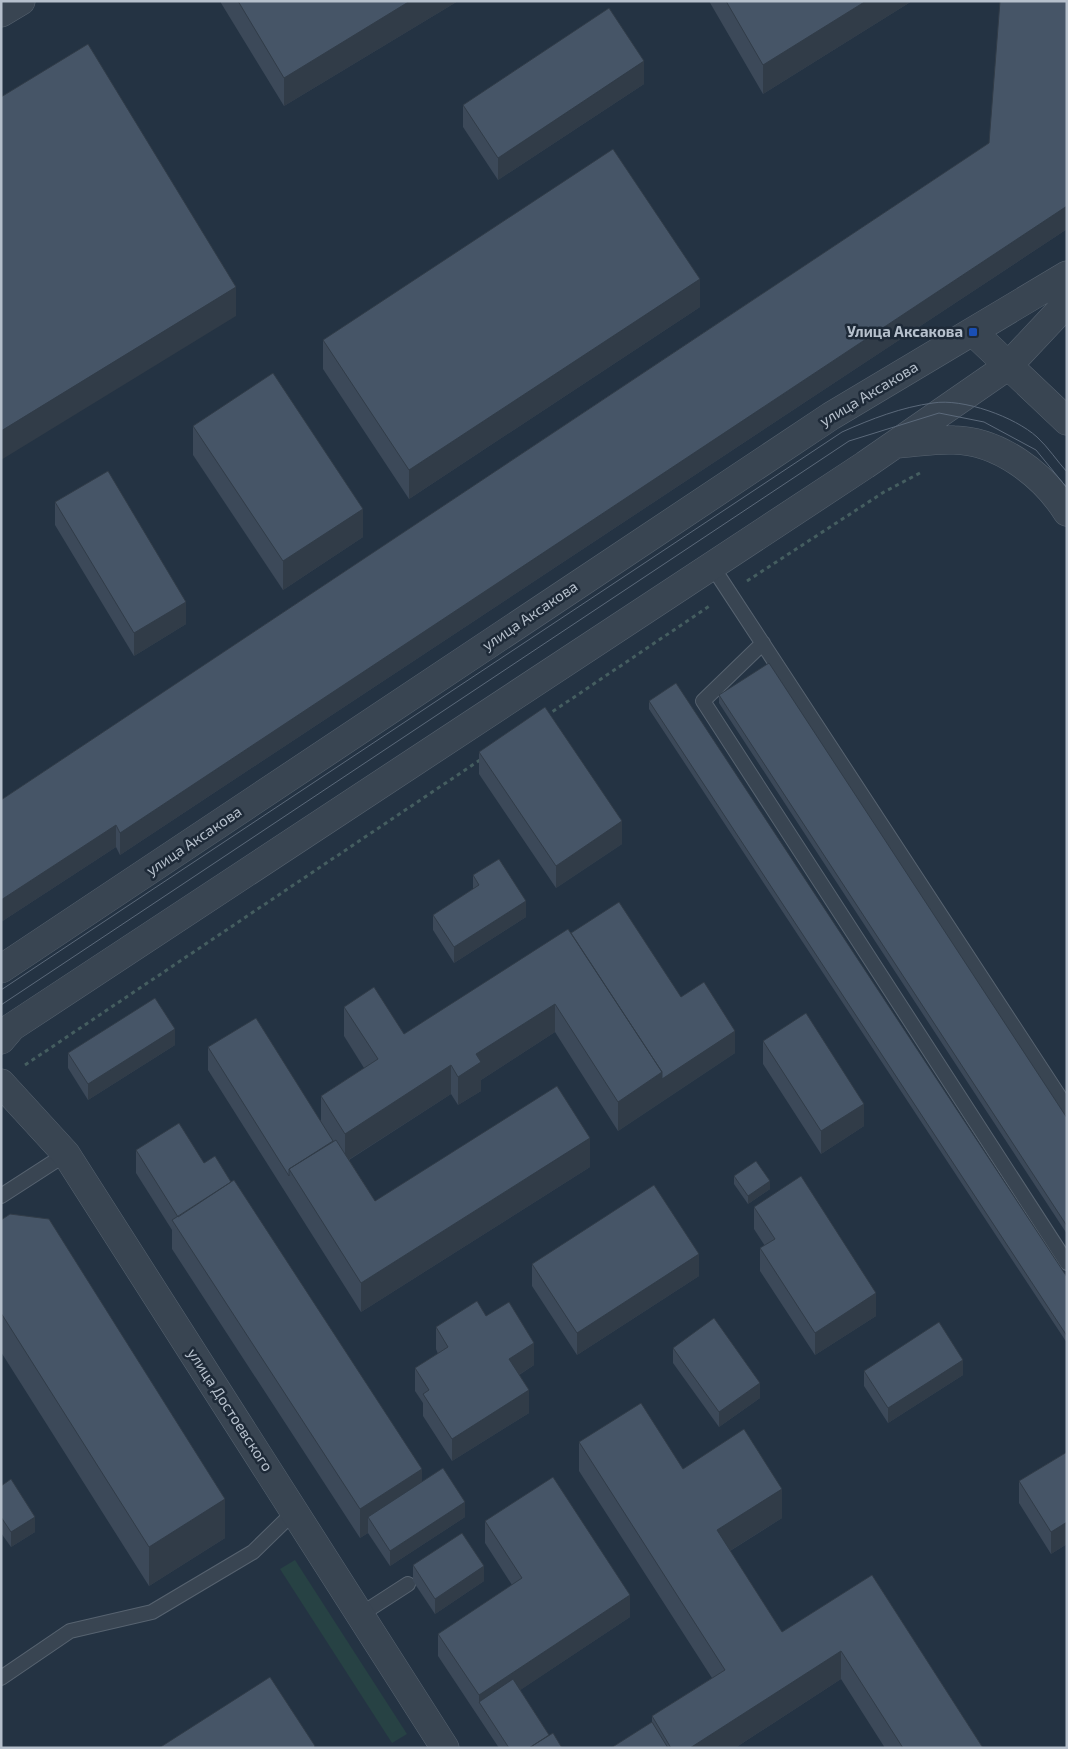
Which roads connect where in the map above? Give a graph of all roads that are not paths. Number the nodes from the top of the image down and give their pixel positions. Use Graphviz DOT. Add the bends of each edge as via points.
graph roads {
  1 [pos="1067,274"];
  2 [pos="1067,303"];
  3 [pos="973,332"];
  4 [pos="1008,366"];
  5 [pos="1067,421"];
  6 [pos="894,444"];
  7 [pos="1065,505"];
  8 [pos="712,566"];
  9 [pos="763,643"];
  10 [pos="1,970"];
  11 [pos="1,1040"];
  12 [pos="12,1075"];
  13 [pos="1067,1108"];
  14 [pos="66,1154"];
  15 [pos="1,1196"];
  16 [pos="1067,1263"];
  17 [pos="294,1512"];
  18 [pos="408,1584"];
  19 [pos="360,1615"];
  20 [pos="1,1678"];
  21 [pos="445,1748"];
  1 -- 3 [label="street, улица Аксакова"];
  2 -- 4 [label="street"];
  3 -- 4 [label="street"];
  3 -- 10 [label="street, улица Аксакова" via="831,416"];
  4 -- 5 [label="street"];
  4 -- 6 [label="street"];
  6 -- 7 [label="street" via="954,440 1001,450 1035,474"];
  6 -- 8 [label="street"];
  8 -- 9 [label="lane"];
  8 -- 11 [label="street" via="12,1027"];
  9 -- 13 [label="lane"];
  9 -- 16 [label="lane" via="704,701"];
  12 -- 14 [label="street, улица Достоевского"];
  14 -- 15 [label="lane"];
  14 -- 17 [label="street, улица Достоевского"];
  17 -- 19 [label="street, улица Достоевского"];
  17 -- 20 [label="lane" via="254,1552 152,1612 70,1631"];
  18 -- 19 [label="lane"];
  19 -- 21 [label="street, улица Достоевского"];
}
